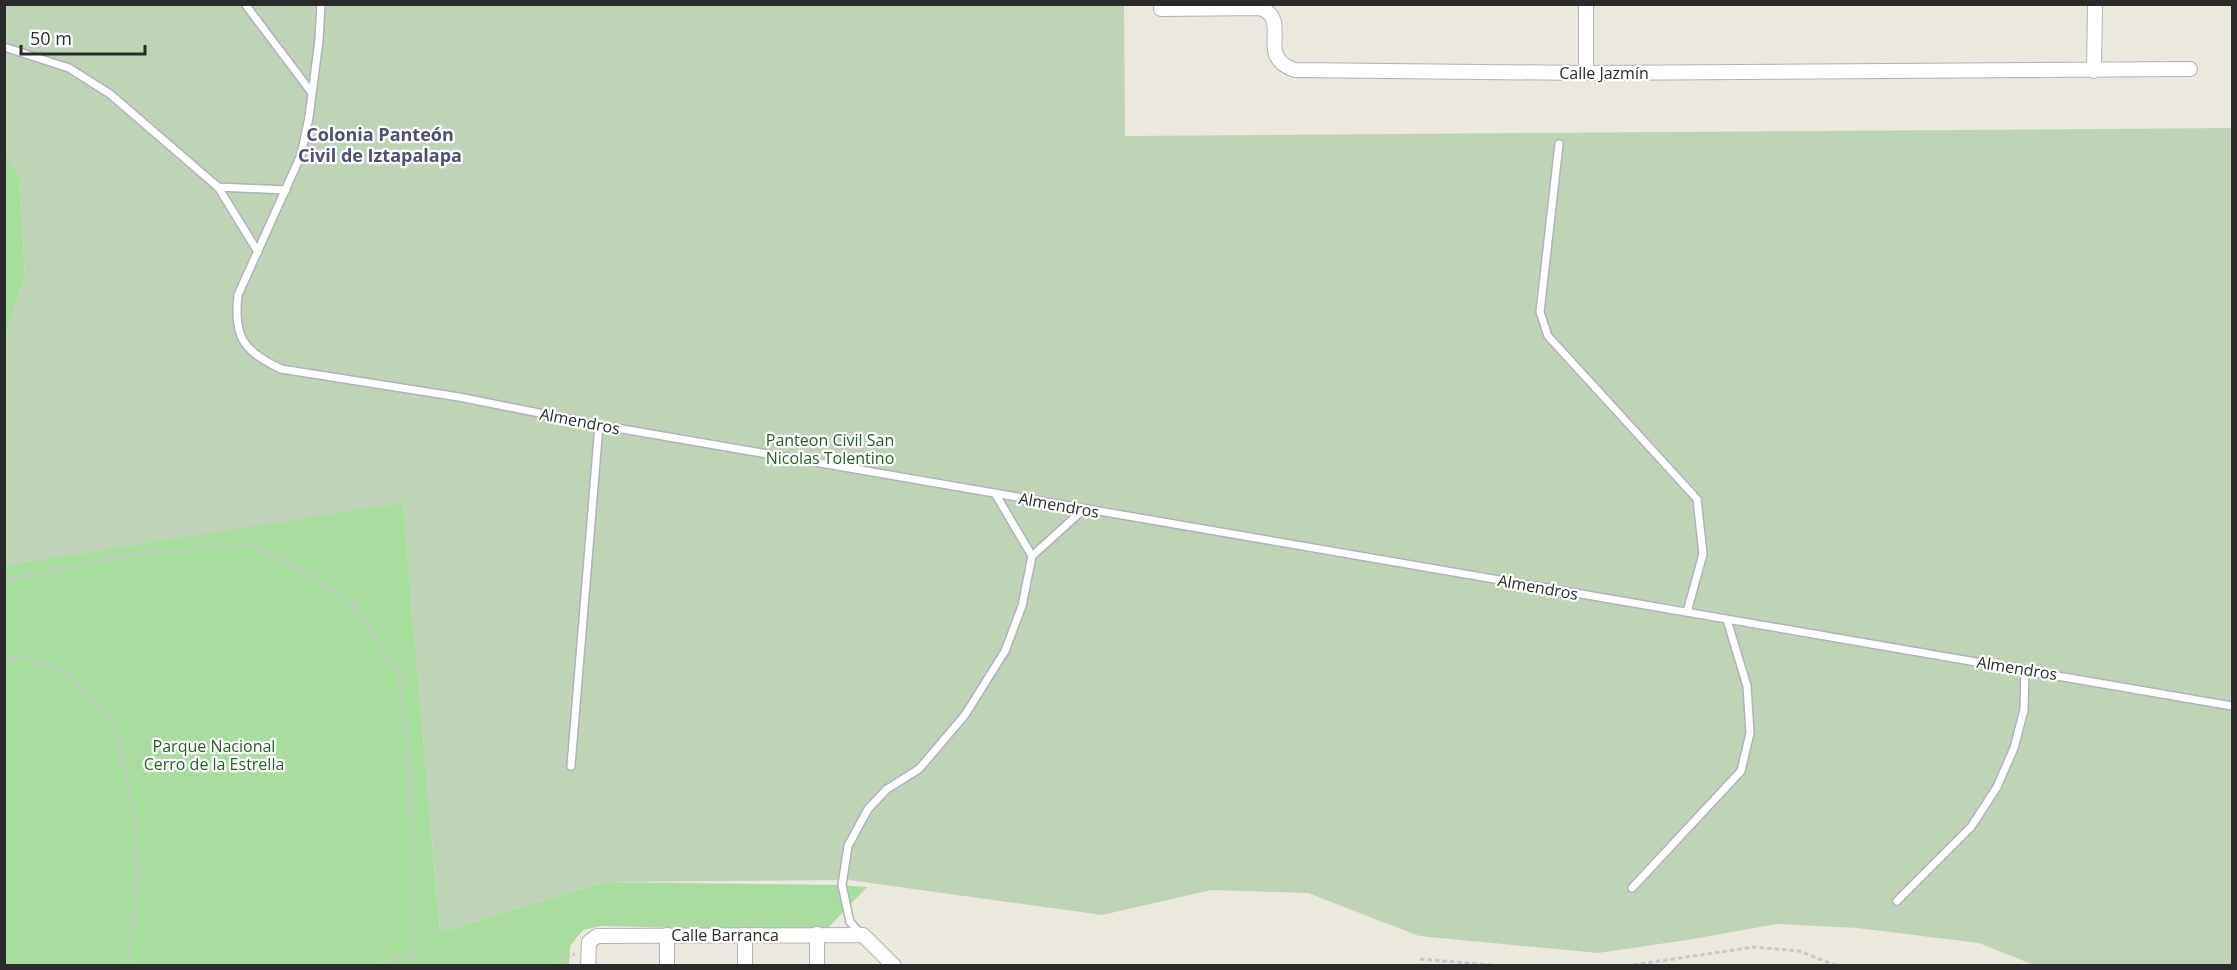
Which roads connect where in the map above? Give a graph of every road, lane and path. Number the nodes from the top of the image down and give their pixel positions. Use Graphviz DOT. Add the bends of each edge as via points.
graph roads {
  1 [pos="245,4"];
  2 [pos="321,4"];
  3 [pos="1586,4"];
  4 [pos="2095,4"];
  5 [pos="1242,6"];
  6 [pos="1161,9"];
  7 [pos="4,47"];
  8 [pos="2190,69"];
  9 [pos="2094,71"];
  10 [pos="1586,73"];
  11 [pos="312,93"];
  12 [pos="1559,144"];
  13 [pos="218,187"];
  14 [pos="286,190"];
  15 [pos="258,252"];
  16 [pos="599,425"];
  17 [pos="996,495"];
  18 [pos="1084,509"];
  19 [pos="1032,556"];
  20 [pos="4,581"];
  21 [pos="1687,612"];
  22 [pos="1727,620"];
  23 [pos="4,659"];
  24 [pos="2025,670"];
  25 [pos="2232,706"];
  26 [pos="571,766"];
  27 [pos="1632,888"];
  28 [pos="1897,901"];
  29 [pos="745,934"];
  30 [pos="817,934"];
  31 [pos="667,935"];
  32 [pos="863,935"];
  33 [pos="589,943"];
  34 [pos="413,953"];
  35 [pos="1420,959"];
  36 [pos="128,966"];
  37 [pos="374,966"];
  38 [pos="416,966"];
  39 [pos="545,966"];
  40 [pos="588,966"];
  41 [pos="667,966"];
  42 [pos="745,966"];
  43 [pos="817,966"];
  44 [pos="894,966"];
  45 [pos="1502,966"];
  46 [pos="1626,966"];
  47 [pos="1837,966"];
  1 -- 11 [label="lane"];
  2 -- 11 [label="lane, Almendros"];
  3 -- 10 [label="street"];
  4 -- 9 [label="street"];
  5 -- 6 [label="street, Calle Jazmín"];
  5 -- 10 [label="street, Calle Jazmín" via="1270,11 1274,18 1275,56 1282,66 1294,70"];
  7 -- 13 [label="lane" via="69,68 110,94"];
  8 -- 9 [label="street, Calle Jazmín"];
  9 -- 10 [label="street, Calle Jazmín"];
  11 -- 14 [label="lane, Almendros" via="301,155"];
  12 -- 21 [label="lane" via="1540,312 1548,336 1697,499 1703,554"];
  13 -- 14 [label="lane"];
  13 -- 15 [label="lane"];
  14 -- 15 [label="lane, Almendros"];
  15 -- 16 [label="lane, Almendros" via="238,295 235,318 243,341 258,358 299,373 459,397"];
  16 -- 17 [label="lane, Almendros"];
  16 -- 26 [label="lane"];
  17 -- 18 [label="lane, Almendros"];
  17 -- 19 [label="lane"];
  18 -- 19 [label="lane"];
  18 -- 21 [label="lane, Almendros"];
  19 -- 32 [label="lane" via="1022,606 1005,651 965,714 919,769 887,789 868,809 848,846 842,885 850,922"];
  20 -- 34 [label="path" via="131,555 252,545 301,570 353,604 399,673 410,768"];
  21 -- 22 [label="lane, Almendros"];
  22 -- 24 [label="lane, Almendros"];
  22 -- 27 [label="lane" via="1747,686 1750,733 1741,771"];
  23 -- 36 [label="path" via="21,657 64,669 115,727 135,815 139,878"];
  24 -- 25 [label="lane, Almendros"];
  24 -- 28 [label="lane" via="2024,710 2014,748 1997,787 1971,827"];
  29 -- 30 [label="street, Calle Barranca"];
  29 -- 31 [label="street, Calle Barranca"];
  29 -- 42 [label="street"];
  30 -- 32 [label="street, Calle Barranca"];
  30 -- 43 [label="street"];
  31 -- 33 [label="street, Calle Barranca" via="597,936"];
  31 -- 41 [label="street"];
  32 -- 44 [label="street"];
  33 -- 39 [label="path" via="580,952"];
  33 -- 40 [label="street"];
  34 -- 37 [label="path"];
  34 -- 38 [label="path"];
  35 -- 45 [label="path"];
  46 -- 47 [label="path" via="1754,946 1799,951"];
}
